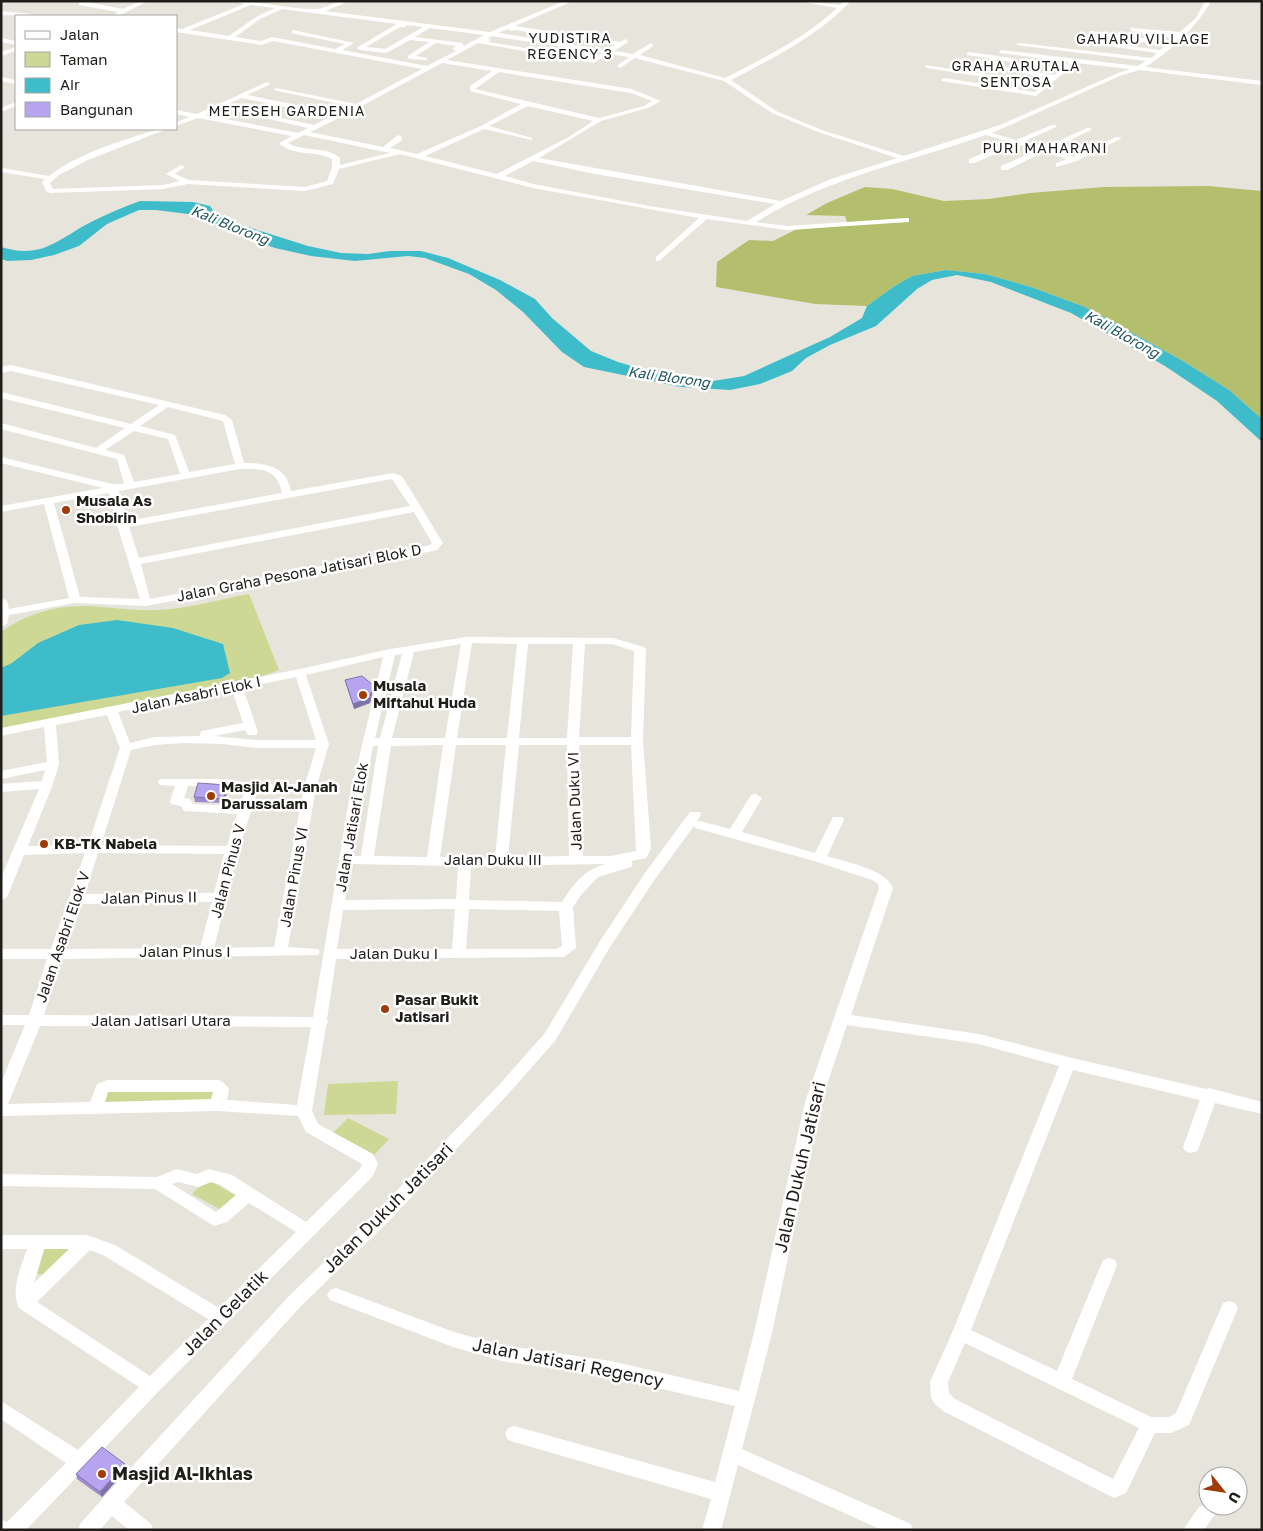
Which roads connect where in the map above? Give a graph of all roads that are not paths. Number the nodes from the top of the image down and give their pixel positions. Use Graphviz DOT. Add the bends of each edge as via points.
graph roads {
  1 [pos="87,1"];
  2 [pos="145,1"];
  3 [pos="238,1"];
  4 [pos="570,1"];
  5 [pos="803,1"];
  6 [pos="848,1"];
  7 [pos="1208,1"];
  8 [pos="253,2"];
  9 [pos="343,2"];
  10 [pos="281,7"];
  11 [pos="842,7"];
  12 [pos="124,11"];
  13 [pos="315,12"];
  14 [pos="1,13"];
  15 [pos="21,15"];
  16 [pos="114,15"];
  17 [pos="427,28"];
  18 [pos="1124,29"];
  19 [pos="178,32"];
  20 [pos="293,32"];
  21 [pos="1091,33"];
  22 [pos="495,35"];
  23 [pos="1180,35"];
  24 [pos="230,38"];
  25 [pos="410,38"];
  26 [pos="1,40"];
  27 [pos="1077,41"];
  28 [pos="1153,41"];
  29 [pos="435,42"];
  30 [pos="1162,42"];
  31 [pos="15,43"];
  32 [pos="1171,44"];
  33 [pos="651,45"];
  34 [pos="1019,45"];
  35 [pos="15,50"];
  36 [pos="335,51"];
  37 [pos="607,52"];
  38 [pos="1002,52"];
  39 [pos="1161,52"];
  40 [pos="1,54"];
  41 [pos="968,54"];
  42 [pos="634,56"];
  43 [pos="1152,60"];
  44 [pos="1074,61"];
  45 [pos="440,62"];
  46 [pos="982,65"];
  47 [pos="620,66"];
  48 [pos="927,66"];
  49 [pos="428,68"];
  50 [pos="1066,68"];
  51 [pos="1138,69"];
  52 [pos="498,70"];
  53 [pos="1056,77"];
  54 [pos="1,79"];
  55 [pos="726,80"];
  56 [pos="944,80"];
  57 [pos="15,82"];
  58 [pos="1262,83"];
  59 [pos="266,84"];
  60 [pos="1046,85"];
  61 [pos="276,90"];
  62 [pos="240,96"];
  63 [pos="310,96"];
  64 [pos="529,103"];
  65 [pos="15,104"];
  66 [pos="290,106"];
  67 [pos="358,106"];
  68 [pos="1,110"];
  69 [pos="234,110"];
  70 [pos="178,112"];
  71 [pos="198,116"];
  72 [pos="339,116"];
  73 [pos="266,118"];
  74 [pos="599,120"];
  75 [pos="1019,122"];
  76 [pos="178,123"];
  77 [pos="1054,126"];
  78 [pos="314,127"];
  79 [pos="483,127"];
  80 [pos="1089,129"];
  81 [pos="161,130"];
  82 [pos="300,134"];
  83 [pos="988,134"];
  84 [pos="398,137"];
  85 [pos="1118,138"];
  86 [pos="530,139"];
  87 [pos="1016,142"];
  88 [pos="384,149"];
  89 [pos="1045,150"];
  90 [pos="400,152"];
  91 [pos="923,152"];
  92 [pos="418,156"];
  93 [pos="903,158"];
  94 [pos="533,159"];
  95 [pos="1074,159"];
  96 [pos="972,161"];
  97 [pos="1059,166"];
  98 [pos="181,167"];
  99 [pos="336,168"];
  100 [pos="1004,168"];
  101 [pos="1,170"];
  102 [pos="498,177"];
  103 [pos="50,178"];
  104 [pos="188,182"];
  105 [pos="782,202"];
  106 [pos="706,216"];
  107 [pos="906,220"];
  108 [pos="749,223"];
  109 [pos="659,259"];
  110 [pos="1,370"];
  111 [pos="1,395"];
  112 [pos="168,404"];
  113 [pos="1,426"];
  114 [pos="134,427"];
  115 [pos="99,450"];
  116 [pos="1,460"];
  117 [pos="240,466"];
  118 [pos="185,475"];
  119 [pos="130,486"];
  120 [pos="113,488"];
  121 [pos="287,495"];
  122 [pos="48,500"];
  123 [pos="417,508"];
  124 [pos="1,509"];
  125 [pos="122,525"];
  126 [pos="136,562"];
  127 [pos="75,600"];
  128 [pos="1,601"];
  129 [pos="146,603"];
  130 [pos="2,619"];
  131 [pos="467,640"];
  132 [pos="523,640"];
  133 [pos="579,641"];
  134 [pos="408,651"];
  135 [pos="390,652"];
  136 [pos="300,673"];
  137 [pos="237,686"];
  138 [pos="112,712"];
  139 [pos="50,722"];
  140 [pos="249,726"];
  141 [pos="1,732"];
  142 [pos="184,739"];
  143 [pos="637,741"];
  144 [pos="369,742"];
  145 [pos="385,742"];
  146 [pos="450,742"];
  147 [pos="512,742"];
  148 [pos="573,742"];
  149 [pos="256,744"];
  150 [pos="323,744"];
  151 [pos="126,748"];
  152 [pos="53,764"];
  153 [pos="1,774"];
  154 [pos="164,782"];
  155 [pos="183,783"];
  156 [pos="47,784"];
  157 [pos="1,788"];
  158 [pos="252,788"];
  159 [pos="310,788"];
  160 [pos="756,798"];
  161 [pos="244,810"];
  162 [pos="838,820"];
  163 [pos="734,834"];
  164 [pos="92,848"];
  165 [pos="19,850"];
  166 [pos="232,850"];
  167 [pos="641,856"];
  168 [pos="819,858"];
  169 [pos="367,859"];
  170 [pos="576,859"];
  171 [pos="345,860"];
  172 [pos="434,860"];
  173 [pos="465,861"];
  174 [pos="501,862"];
  175 [pos="1,895"];
  176 [pos="222,897"];
  177 [pos="78,899"];
  178 [pos="464,904"];
  179 [pos="338,905"];
  180 [pos="566,907"];
  181 [pos="206,952"];
  182 [pos="280,952"];
  183 [pos="313,952"];
  184 [pos="56,953"];
  185 [pos="1,954"];
  186 [pos="330,954"];
  187 [pos="460,954"];
  188 [pos="842,1019"];
  189 [pos="1,1020"];
  190 [pos="35,1020"];
  191 [pos="321,1022"];
  192 [pos="1068,1063"];
  193 [pos="1209,1094"];
  194 [pos="1,1102"];
  195 [pos="218,1105"];
  196 [pos="1262,1108"];
  197 [pos="95,1109"];
  198 [pos="1,1110"];
  199 [pos="304,1111"];
  200 [pos="1190,1147"];
  201 [pos="1,1180"];
  202 [pos="158,1183"];
  203 [pos="248,1194"];
  204 [pos="308,1231"];
  205 [pos="38,1241"];
  206 [pos="1,1242"];
  207 [pos="87,1242"];
  208 [pos="1109,1264"];
  209 [pos="336,1294"];
  210 [pos="25,1303"];
  211 [pos="1229,1308"];
  212 [pos="220,1317"];
  213 [pos="961,1333"];
  214 [pos="1062,1382"];
  215 [pos="152,1386"];
  216 [pos="746,1401"];
  217 [pos="1,1409"];
  218 [pos="1150,1425"];
  219 [pos="514,1434"];
  220 [pos="733,1454"];
  221 [pos="80,1462"];
  222 [pos="722,1493"];
  223 [pos="111,1503"];
  224 [pos="1204,1516"];
  225 [pos="715,1528"];
  226 [pos="14,1530"];
  227 [pos="87,1530"];
  228 [pos="144,1530"];
  229 [pos="904,1530"];
  230 [pos="1192,1530"];
  1 -- 12 [label="street" via="81,4"];
  2 -- 12 [label="street"];
  3 -- 8 [label="street"];
  4 -- 22 [label="street"];
  5 -- 11 [label="street"];
  6 -- 11 [label="street"];
  7 -- 23 [label="street" via="1198,19"];
  8 -- 10 [label="street"];
  8 -- 19 [label="street"];
  9 -- 13 [label="street"];
  10 -- 13 [label="street"];
  10 -- 24 [label="street" via="258,18"];
  11 -- 55 [label="street" via="790,45"];
  12 -- 16 [label="street"];
  13 -- 17 [label="street"];
  14 -- 15 [label="street"];
  17 -- 22 [label="street"];
  17 -- 25 [label="street"];
  17 -- 25 [label="street" via="399,26 360,48 386,51"];
  18 -- 23 [label="street"];
  19 -- 24 [label="street"];
  20 -- 36 [label="street" via="351,43"];
  21 -- 28 [label="street"];
  22 -- 37 [label="street"];
  22 -- 37 [label="street" via="481,44 593,61"];
  22 -- 37 [label="street" via="515,28 623,42"];
  22 -- 45 [label="street"];
  23 -- 32 [label="street"];
  24 -- 36 [label="street" via="262,43 272,39"];
  25 -- 29 [label="street"];
  26 -- 31 [label="street"];
  27 -- 39 [label="street"];
  29 -- 29 [label="street" via="462,45 435,60 410,57"];
  30 -- 32 [label="street"];
  32 -- 39 [label="street"];
  33 -- 42 [label="street"];
  34 -- 43 [label="street"];
  35 -- 40 [label="street"];
  36 -- 49 [label="street"];
  37 -- 42 [label="street"];
  38 -- 44 [label="street"];
  39 -- 43 [label="street"];
  41 -- 50 [label="street"];
  42 -- 47 [label="street"];
  42 -- 55 [label="street"];
  43 -- 51 [label="street"];
  44 -- 50 [label="street"];
  44 -- 51 [label="street"];
  45 -- 49 [label="street"];
  45 -- 52 [label="street"];
  46 -- 53 [label="street"];
  48 -- 60 [label="street"];
  49 -- 67 [label="street"];
  50 -- 53 [label="street"];
  51 -- 58 [label="street"];
  51 -- 91 [label="street" via="984,133"];
  52 -- 64 [label="street" via="472,90"];
  52 -- 74 [label="street" via="632,91 658,101"];
  53 -- 60 [label="street"];
  54 -- 57 [label="street"];
  55 -- 93 [label="street" via="774,112"];
  56 -- 60 [label="street" via="1036,94"];
  59 -- 62 [label="street"];
  61 -- 63 [label="street"];
  62 -- 66 [label="street"];
  62 -- 71 [label="street"];
  63 -- 66 [label="street"];
  63 -- 67 [label="street"];
  64 -- 74 [label="street"];
  64 -- 79 [label="street"];
  65 -- 68 [label="street"];
  66 -- 72 [label="street"];
  66 -- 73 [label="street"];
  67 -- 72 [label="street"];
  69 -- 73 [label="street"];
  70 -- 71 [label="street"];
  71 -- 76 [label="street"];
  71 -- 82 [label="street"];
  72 -- 78 [label="street"];
  73 -- 78 [label="street"];
  74 -- 94 [label="street"];
  75 -- 83 [label="street"];
  77 -- 87 [label="street"];
  78 -- 82 [label="street"];
  79 -- 86 [label="street"];
  79 -- 92 [label="street"];
  80 -- 89 [label="street"];
  81 -- 103 [label="street" via="111,148"];
  82 -- 88 [label="street"];
  82 -- 99 [label="street" via="283,144 329,154 336,158"];
  83 -- 87 [label="street"];
  83 -- 91 [label="street" via="941,154"];
  84 -- 88 [label="street" via="397,142"];
  85 -- 95 [label="street"];
  87 -- 89 [label="street"];
  87 -- 96 [label="street"];
  88 -- 90 [label="street"];
  89 -- 95 [label="street"];
  89 -- 100 [label="street"];
  90 -- 92 [label="street"];
  90 -- 99 [label="street"];
  91 -- 93 [label="street"];
  92 -- 102 [label="street"];
  93 -- 105 [label="street"];
  94 -- 102 [label="street"];
  94 -- 105 [label="street" via="626,178"];
  95 -- 97 [label="street"];
  98 -- 104 [label="street" via="170,174"];
  99 -- 104 [label="street" via="326,185 306,189"];
  101 -- 103 [label="street"];
  102 -- 106 [label="street"];
  103 -- 104 [label="street" via="46,182 50,191 164,187"];
  105 -- 108 [label="street"];
  106 -- 108 [label="street"];
  106 -- 109 [label="street"];
  107 -- 108 [label="street" via="788,228"];
  110 -- 112 [label="street" via="12,368"];
  111 -- 114 [label="street"];
  112 -- 114 [label="street"];
  112 -- 117 [label="street" via="227,420"];
  113 -- 115 [label="street"];
  114 -- 115 [label="street"];
  114 -- 118 [label="street" via="172,437"];
  115 -- 119 [label="street" via="123,458"];
  116 -- 120 [label="street"];
  117 -- 118 [label="street"];
  117 -- 121 [label="street" via="262,467 276,474 283,479"];
  118 -- 119 [label="street"];
  119 -- 120 [label="street"];
  120 -- 122 [label="street"];
  120 -- 125 [label="street"];
  121 -- 123 [label="street, Jalan Graha Pesona Jatisari Blok D" via="393,476 398,478"];
  121 -- 125 [label="street, Jalan Graha Pesona Jatisari Blok D"];
  122 -- 124 [label="street"];
  122 -- 127 [label="street"];
  123 -- 126 [label="street"];
  123 -- 129 [label="street, Jalan Graha Pesona Jatisari Blok D" via="438,541 433,548"];
  125 -- 126 [label="street"];
  126 -- 129 [label="street"];
  127 -- 129 [label="street"];
  127 -- 130 [label="street"];
  128 -- 130 [label="street"];
  131 -- 132 [label="street"];
  131 -- 134 [label="street"];
  131 -- 146 [label="street"];
  132 -- 133 [label="street"];
  132 -- 147 [label="street"];
  133 -- 143 [label="street" via="613,641 640,649"];
  133 -- 148 [label="street, Jalan Duku VI"];
  134 -- 135 [label="street"];
  134 -- 145 [label="street, Jalan Jatisari Elok"];
  135 -- 136 [label="street, Jalan Asabri Elok I"];
  135 -- 144 [label="street, Jalan Jatisari Elok"];
  136 -- 137 [label="street, Jalan Asabri Elok I"];
  136 -- 150 [label="street"];
  137 -- 138 [label="street, Jalan Asabri Elok I"];
  137 -- 140 [label="street"];
  138 -- 139 [label="street, Jalan Asabri Elok I"];
  138 -- 151 [label="street"];
  139 -- 141 [label="street, Jalan Asabri Elok I"];
  139 -- 152 [label="street"];
  140 -- 142 [label="street"];
  140 -- 149 [label="street"];
  142 -- 149 [label="street"];
  142 -- 151 [label="street"];
  143 -- 148 [label="street"];
  143 -- 167 [label="street" via="644,849"];
  144 -- 145 [label="street, Jalan Duku VI"];
  144 -- 171 [label="street, Jalan Jatisari Elok"];
  145 -- 146 [label="street, Jalan Duku VI"];
  145 -- 169 [label="street, Jalan Jatisari Elok"];
  146 -- 147 [label="street, Jalan Duku VI"];
  146 -- 172 [label="street"];
  147 -- 148 [label="street, Jalan Duku VI"];
  147 -- 174 [label="street"];
  148 -- 170 [label="street, Jalan Duku VI"];
  149 -- 150 [label="street"];
  150 -- 159 [label="street, Jalan Pinus VI"];
  151 -- 164 [label="street, Jalan Asabri Elok V"];
  152 -- 153 [label="street"];
  152 -- 156 [label="street"];
  154 -- 155 [label="street"];
  155 -- 158 [label="street" via="225,783"];
  155 -- 161 [label="street" via="176,801 185,802 189,808"];
  156 -- 157 [label="street"];
  156 -- 165 [label="street"];
  158 -- 159 [label="street"];
  158 -- 161 [label="street, Jalan Pinus V"];
  159 -- 182 [label="street, Jalan Pinus VI"];
  160 -- 163 [label="street"];
  161 -- 166 [label="street, Jalan Pinus V"];
  162 -- 168 [label="street"];
  163 -- 168 [label="street"];
  163 -- 223 [label="street, Jalan Dukuh Jatisari" via="697,820 650,876 550,1037 382,1216 294,1302"];
  164 -- 165 [label="street"];
  164 -- 166 [label="street"];
  164 -- 177 [label="street, Jalan Asabri Elok V"];
  165 -- 175 [label="street"];
  166 -- 176 [label="street, Jalan Pinus V"];
  167 -- 170 [label="street, Jalan Duku III" via="610,860"];
  167 -- 180 [label="street" via="590,876"];
  168 -- 188 [label="street, Jalan Dukuh Jatisari" via="877,877 886,888"];
  169 -- 171 [label="street, Jalan Duku III"];
  169 -- 172 [label="street, Jalan Duku III"];
  170 -- 174 [label="street, Jalan Duku III"];
  171 -- 179 [label="street, Jalan Jatisari Elok"];
  172 -- 173 [label="street, Jalan Duku III"];
  173 -- 174 [label="street, Jalan Duku III"];
  173 -- 178 [label="street, Jalan Duku I"];
  176 -- 177 [label="street, Jalan Pinus II"];
  176 -- 181 [label="street, Jalan Pinus V"];
  177 -- 184 [label="street, Jalan Asabri Elok V"];
  178 -- 179 [label="street"];
  178 -- 180 [label="street"];
  178 -- 187 [label="street, Jalan Duku I"];
  179 -- 186 [label="street, Jalan Jatisari Elok"];
  180 -- 187 [label="street, Jalan Duku I" via="569,948 566,952 544,955"];
  181 -- 182 [label="street, Jalan Pinus I"];
  181 -- 184 [label="street, Jalan Pinus I"];
  182 -- 183 [label="street, Jalan Pinus I"];
  184 -- 185 [label="street, Jalan Pinus I"];
  184 -- 190 [label="street, Jalan Asabri Elok V"];
  186 -- 187 [label="street, Jalan Duku I"];
  186 -- 191 [label="street, Jalan Jatisari Elok"];
  188 -- 192 [label="street" via="980,1039"];
  188 -- 216 [label="street, Jalan Dukuh Jatisari" via="813,1102"];
  189 -- 190 [label="street, Jalan Jatisari Utara"];
  190 -- 191 [label="street, Jalan Jatisari Utara"];
  190 -- 194 [label="street, Jalan Asabri Elok V"];
  191 -- 199 [label="street, Jalan Jatisari Elok"];
  192 -- 193 [label="street"];
  192 -- 213 [label="street"];
  193 -- 196 [label="street"];
  193 -- 200 [label="street" via="1207,1107"];
  195 -- 197 [label="street"];
  195 -- 197 [label="street" via="221,1089 218,1086 107,1086 102,1088"];
  195 -- 199 [label="street"];
  197 -- 198 [label="street"];
  199 -- 204 [label="street, Jalan Gelatik" via="306,1122 312,1128 368,1158 370,1164 368,1172"];
  201 -- 202 [label="street"];
  202 -- 203 [label="street" via="178,1175 199,1181 209,1175 226,1180"];
  202 -- 203 [label="street" via="214,1219 221,1217"];
  203 -- 204 [label="street"];
  204 -- 212 [label="street, Jalan Gelatik"];
  205 -- 206 [label="street"];
  205 -- 207 [label="street"];
  205 -- 210 [label="street" via="26,1283"];
  207 -- 210 [label="street"];
  207 -- 212 [label="street" via="109,1250"];
  208 -- 214 [label="street"];
  209 -- 216 [label="street, Jalan Jatisari Regency" via="454,1340 502,1353 612,1369"];
  210 -- 215 [label="street"];
  211 -- 218 [label="street" via="1183,1419 1171,1425"];
  212 -- 215 [label="street, Jalan Gelatik"];
  213 -- 214 [label="street"];
  213 -- 218 [label="street" via="938,1382 940,1397 949,1405 1109,1488 1119,1487"];
  214 -- 218 [label="street"];
  215 -- 221 [label="street, Jalan Gelatik"];
  216 -- 220 [label="street, Jalan Dukuh Jatisari"];
  217 -- 221 [label="street"];
  219 -- 222 [label="street"];
  220 -- 222 [label="street, Jalan Dukuh Jatisari"];
  220 -- 229 [label="street"];
  221 -- 226 [label="street, Jalan Gelatik"];
  222 -- 225 [label="street, Jalan Dukuh Jatisari"];
  223 -- 227 [label="street, Jalan Dukuh Jatisari"];
  223 -- 228 [label="street"];
  224 -- 230 [label="street"];
}
